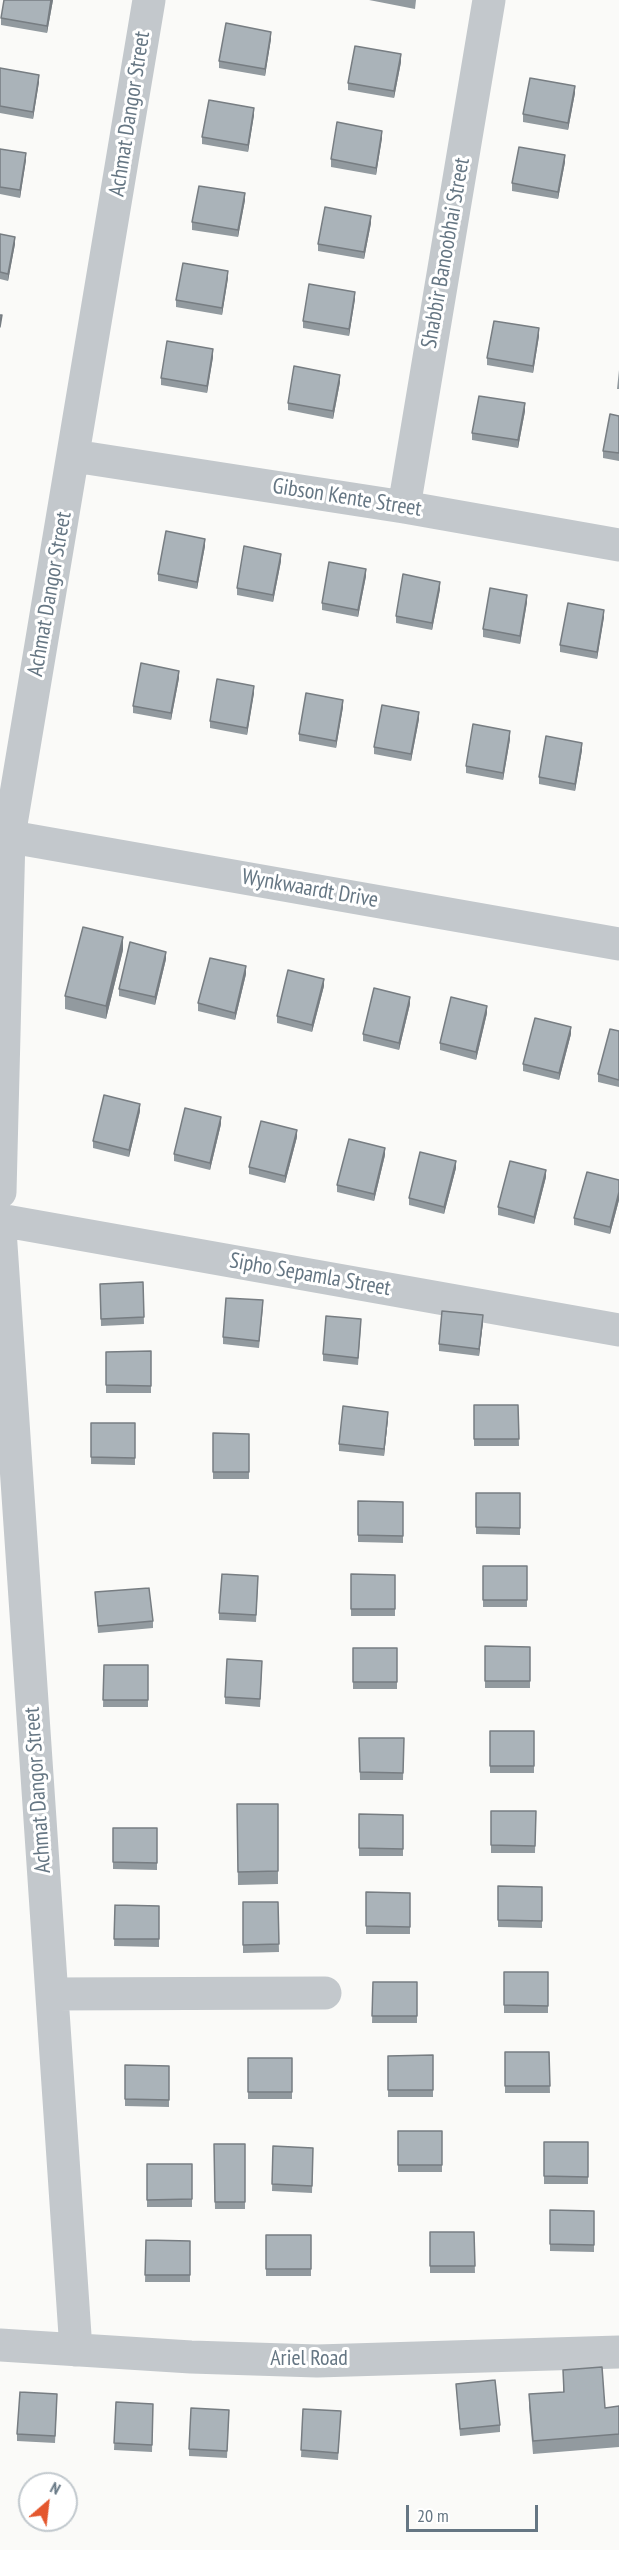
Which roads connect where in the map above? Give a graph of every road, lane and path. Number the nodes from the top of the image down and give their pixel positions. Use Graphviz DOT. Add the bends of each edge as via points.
graph roads {
  1 [pos="149,0"];
  2 [pos="489,0"];
  3 [pos="74,456"];
  4 [pos="404,507"];
  5 [pos="619,545"];
  6 [pos="4,835"];
  7 [pos="619,944"];
  8 [pos="0,1192"];
  9 [pos="0,1220"];
  10 [pos="0,1230"];
  11 [pos="619,1330"];
  12 [pos="325,1993"];
  13 [pos="52,1994"];
  14 [pos="0,2344"];
  15 [pos="76,2350"];
  16 [pos="619,2352"];
  1 -- 3 [label="street, Achmat Dangor Street"];
  2 -- 4 [label="street, Shabbir Banoobhai Street"];
  3 -- 4 [label="street, Gibson Kente Street"];
  3 -- 6 [label="street, Achmat Dangor Street"];
  4 -- 5 [label="street, Gibson Kente Street"];
  6 -- 7 [label="street, Wynkwaardt Drive"];
  6 -- 8 [label="street, Achmat Dangor Street"];
  9 -- 11 [label="street, Sipho Sepamla Street"];
  10 -- 13 [label="street, Achmat Dangor Street"];
  12 -- 13 [label="street"];
  13 -- 15 [label="street, Achmat Dangor Street"];
  14 -- 15 [label="street, Ariel Road"];
  15 -- 16 [label="street, Ariel Road" via="317,2361"];
}
